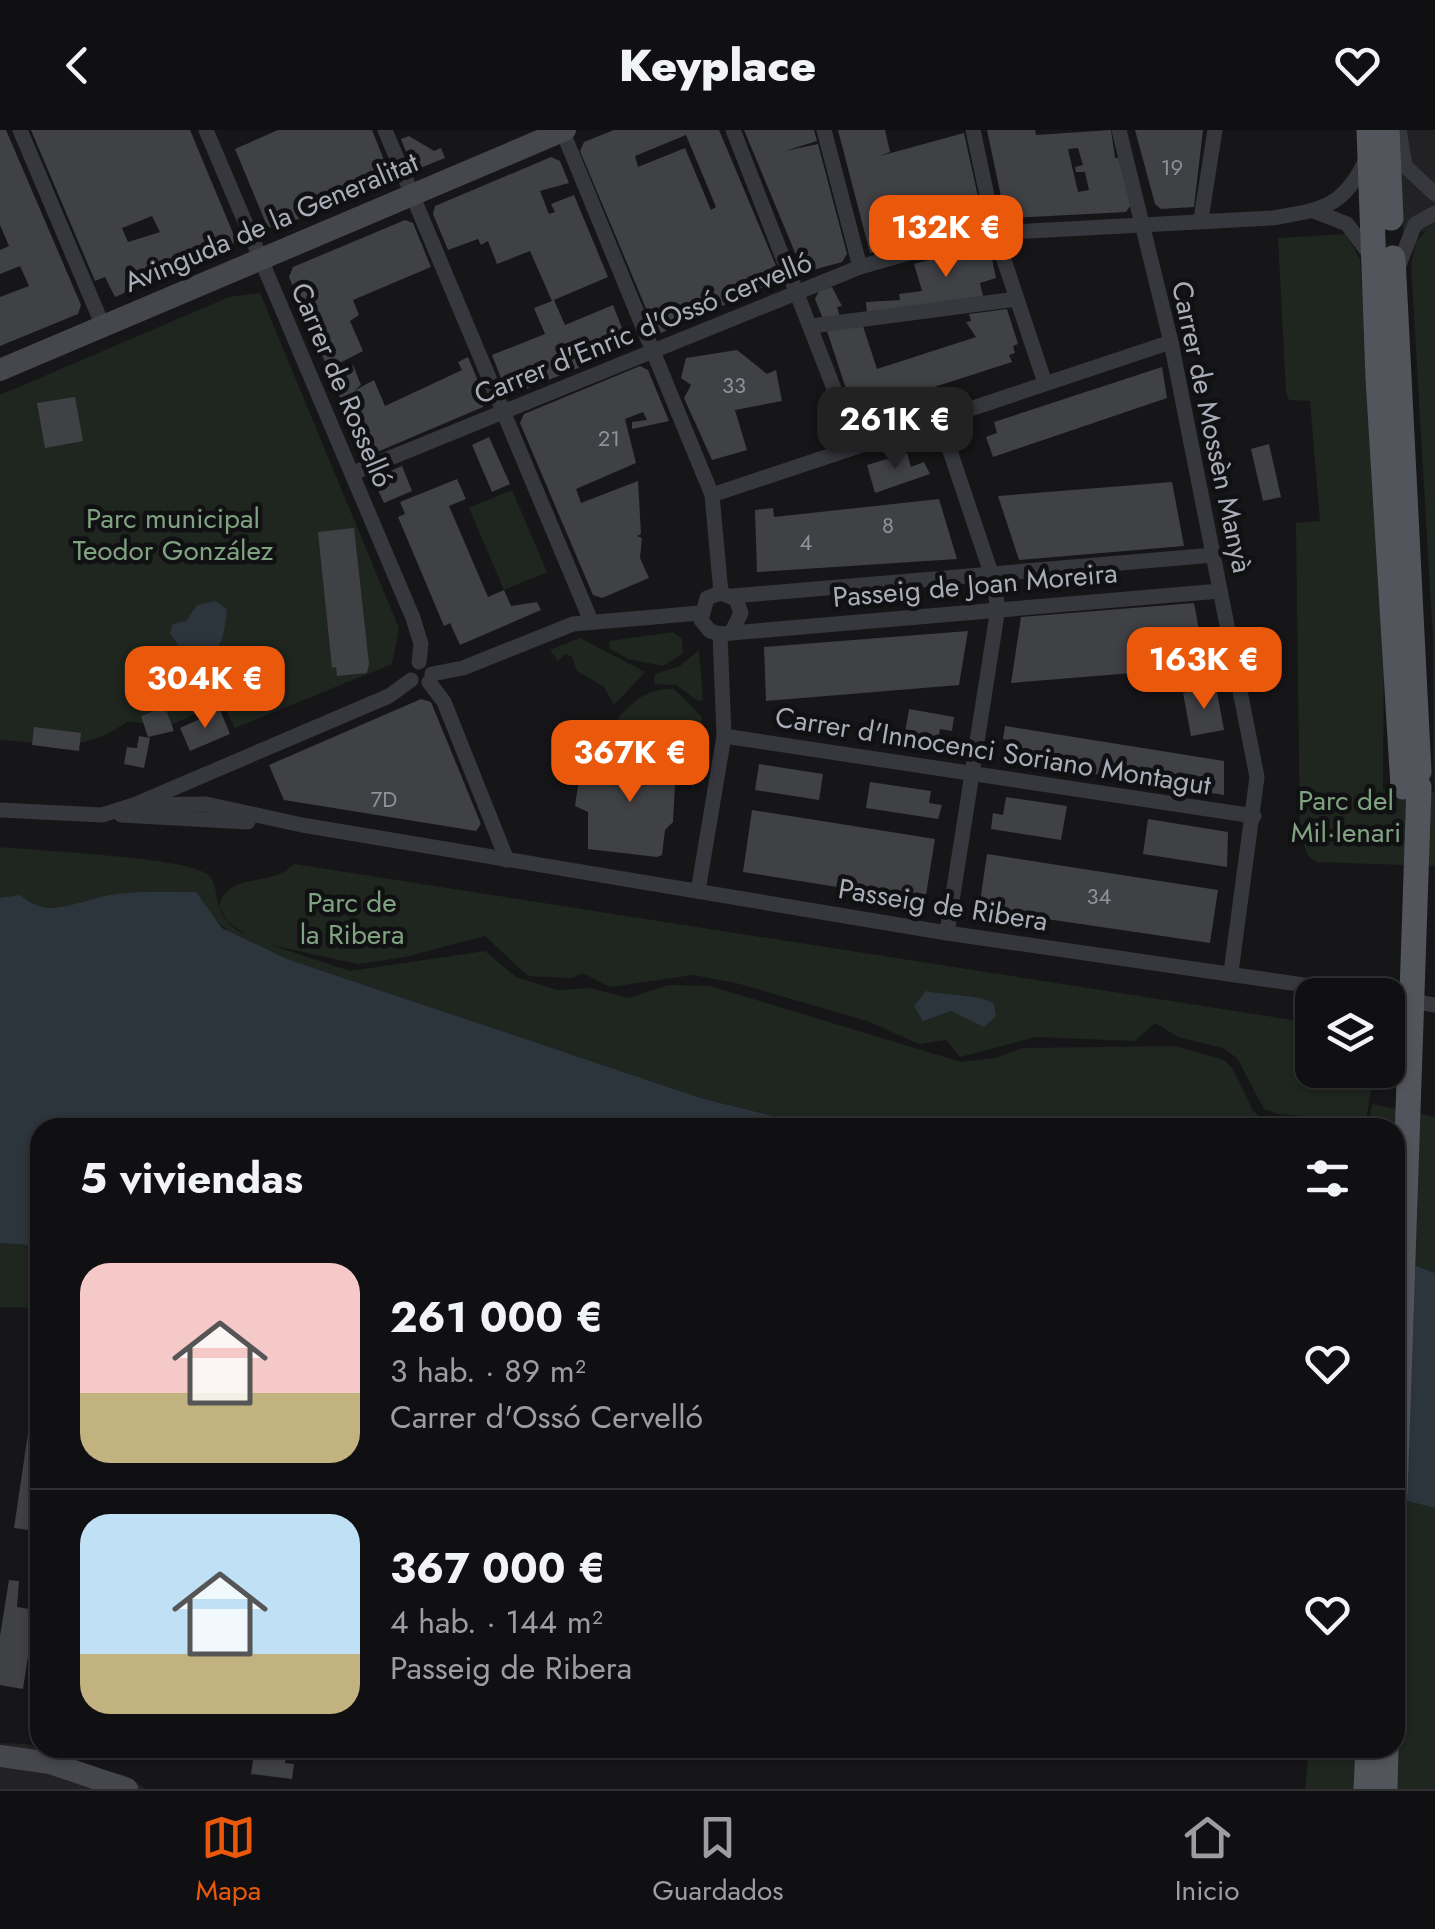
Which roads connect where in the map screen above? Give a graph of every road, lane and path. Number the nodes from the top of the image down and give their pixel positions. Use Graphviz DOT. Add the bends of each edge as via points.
graph roads {
  1 [pos="20,130"];
  2 [pos="206,130"];
  3 [pos="385,130"];
  4 [pos="563,130"];
  5 [pos="733,130"];
  6 [pos="824,130"];
  7 [pos="973,130"];
  8 [pos="1119,130"];
  9 [pos="1215,130"];
  10 [pos="1387,130"];
  11 [pos="1399,130"];
  12 [pos="1370,141"];
  13 [pos="1435,194"];
  14 [pos="412,195"];
  15 [pos="1314,211"];
  16 [pos="1435,213"];
  17 [pos="1201,219"];
  18 [pos="1144,222"];
  19 [pos="995,232"];
  20 [pos="262,261"];
  21 [pos="1377,265"];
  22 [pos="860,266"];
  23 [pos="1394,289"];
  24 [pos="799,291"];
  25 [pos="1017,299"];
  26 [pos="103,326"];
  27 [pos="812,326"];
  28 [pos="1171,342"];
  29 [pos="654,349"];
  30 [pos="0,370"];
  31 [pos="1045,383"];
  32 [pos="501,414"];
  33 [pos="940,418"];
  34 [pos="856,446"];
  35 [pos="353,473"];
  36 [pos="712,495"];
  37 [pos="1214,556"];
  38 [pos="992,573"];
  39 [pos="1220,590"];
  40 [pos="727,594"];
  41 [pos="998,608"];
  42 [pos="700,613"];
  43 [pos="590,621"];
  44 [pos="727,632"];
  45 [pos="419,662"];
  46 [pos="430,678"];
  47 [pos="411,680"];
  48 [pos="724,736"];
  49 [pos="972,772"];
  50 [pos="206,776"];
  51 [pos="1411,787"];
  52 [pos="134,805"];
  53 [pos="210,805"];
  54 [pos="0,810"];
  55 [pos="102,814"];
  56 [pos="1254,816"];
  57 [pos="302,825"];
  58 [pos="506,860"];
  59 [pos="698,891"];
  60 [pos="946,933"];
  61 [pos="1231,972"];
  62 [pos="1295,982"];
  63 [pos="1405,1001"];
  64 [pos="1435,1005"];
  65 [pos="1391,1118"];
  66 [pos="1403,1118"];
  67 [pos="0,1756"];
  68 [pos="1368,1758"];
  69 [pos="1386,1758"];
  70 [pos="127,1789"];
  71 [pos="1366,1789"];
  72 [pos="1385,1789"];
  1 -- 26 [label="street"];
  2 -- 20 [label="street, Carrer de Rosselló"];
  3 -- 14 [label="street"];
  4 -- 14 [label="street, Avinguda de la Generalitat"];
  4 -- 29 [label="street"];
  5 -- 24 [label="street"];
  6 -- 22 [label="street"];
  7 -- 19 [label="street"];
  8 -- 18 [label="street, Carrer de Mossèn Manyà"];
  9 -- 17 [label="street"];
  10 -- 23 [label="main road"];
  11 -- 13 [label="street" via="1405,166"];
  12 -- 15 [label="street" via="1353,187"];
  12 -- 21 [label="main road"];
  14 -- 20 [label="street, Avinguda de la Generalitat"];
  14 -- 32 [label="street"];
  15 -- 17 [label="street, Carrer d'Enric d'Ossó cervelló"];
  15 -- 21 [label="street" via="1347,224"];
  16 -- 23 [label="street" via="1415,224 1399,256"];
  17 -- 18 [label="street, Carrer d'Enric d'Ossó cervelló"];
  18 -- 19 [label="street, Carrer d'Enric d'Ossó cervelló"];
  18 -- 28 [label="street, Carrer de Mossèn Manyà"];
  19 -- 22 [label="street, Carrer d'Enric d'Ossó cervelló"];
  19 -- 25 [label="street"];
  20 -- 26 [label="street, Avinguda de la Generalitat"];
  20 -- 35 [label="street, Carrer de Rosselló"];
  21 -- 51 [label="main road" via="1378,378"];
  22 -- 24 [label="street, Carrer d'Enric d'Ossó cervelló"];
  23 -- 51 [label="main road"];
  24 -- 27 [label="street"];
  24 -- 29 [label="street, Carrer d'Enric d'Ossó cervelló"];
  25 -- 27 [label="street"];
  25 -- 31 [label="street"];
  26 -- 30 [label="street, Avinguda de la Generalitat"];
  27 -- 34 [label="street"];
  28 -- 31 [label="street"];
  28 -- 37 [label="street, Carrer de Mossèn Manyà"];
  29 -- 32 [label="street, Carrer d'Enric d'Ossó cervelló"];
  29 -- 36 [label="street"];
  31 -- 33 [label="street"];
  32 -- 35 [label="street, Carrer d'Enric d'Ossó cervelló"];
  32 -- 43 [label="street"];
  33 -- 34 [label="street"];
  33 -- 38 [label="street"];
  34 -- 36 [label="street"];
  35 -- 45 [label="street, Carrer de Rosselló" via="413,618"];
  36 -- 40 [label="street"];
  37 -- 38 [label="street, Passeig de Joan Moreira"];
  37 -- 39 [label="street, Carrer de Mossèn Manyà"];
  38 -- 40 [label="street, Passeig de Joan Moreira"];
  38 -- 41 [label="street"];
  39 -- 41 [label="street, Passeig de Joan Moreira"];
  39 -- 56 [label="street, Carrer de Mossèn Manyà" via="1258,777"];
  40 -- 42 [label="street" via="706,598"];
  40 -- 44 [label="street" via="742,613"];
  41 -- 44 [label="street, Passeig de Joan Moreira"];
  41 -- 49 [label="street"];
  42 -- 43 [label="street"];
  42 -- 44 [label="street" via="707,629"];
  43 -- 46 [label="street"];
  44 -- 48 [label="street"];
  45 -- 46 [label="street" via="428,664"];
  45 -- 47 [label="street"];
  46 -- 47 [label="street" via="420,685"];
  46 -- 58 [label="street"];
  47 -- 50 [label="street" via="389,696"];
  48 -- 49 [label="street, Carrer d'Innocenci Soriano Montagut"];
  48 -- 59 [label="street"];
  49 -- 56 [label="street, Carrer d'Innocenci Soriano Montagut"];
  49 -- 60 [label="street"];
  50 -- 52 [label="street"];
  50 -- 53 [label="street"];
  51 -- 65 [label="main road"];
  51 -- 66 [label="main road, bridge"];
  52 -- 53 [label="street"];
  52 -- 55 [label="street"];
  53 -- 57 [label="street"];
  54 -- 55 [label="street"];
  55 -- 57 [label="street"];
  56 -- 61 [label="street, Carrer de Mossèn Manyà"];
  57 -- 58 [label="street, Passeig de Ribera"];
  58 -- 59 [label="street, Passeig de Ribera"];
  59 -- 60 [label="street, Passeig de Ribera"];
  60 -- 61 [label="street, Passeig de Ribera"];
  61 -- 62 [label="street, Passeig de Ribera"];
  63 -- 64 [label="street"];
  67 -- 70 [label="street" via="50,1763"];
  68 -- 71 [label="main road"];
  69 -- 72 [label="main road"];
}
